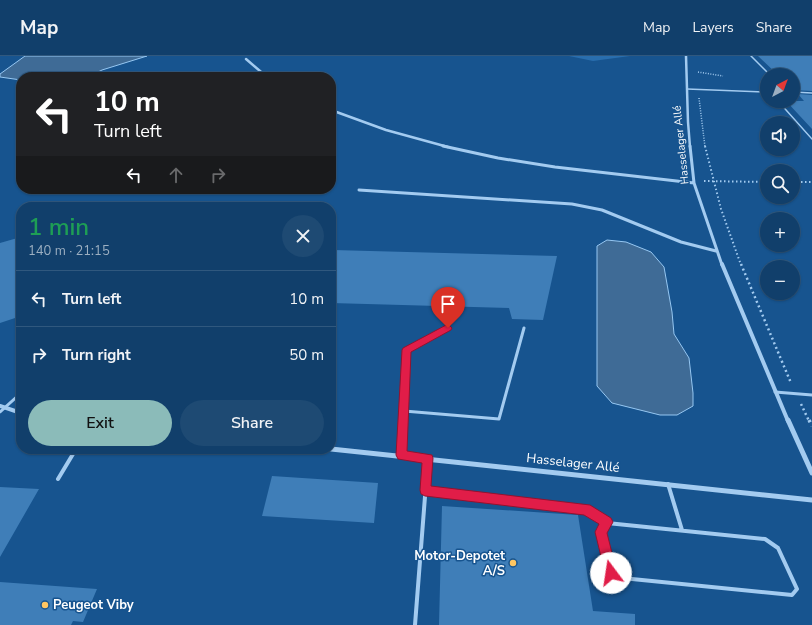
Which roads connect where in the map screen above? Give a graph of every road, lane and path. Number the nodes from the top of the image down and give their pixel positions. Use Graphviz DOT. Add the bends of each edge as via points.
graph roads {
  1 [pos="686,56"];
  2 [pos="751,56"];
  3 [pos="246,59"];
  4 [pos="698,67"];
  5 [pos="763,68"];
  6 [pos="261,72"];
  7 [pos="698,72"];
  8 [pos="723,76"];
  9 [pos="687,89"];
  10 [pos="699,90"];
  11 [pos="760,92"];
  12 [pos="800,92"];
  13 [pos="812,93"];
  14 [pos="784,108"];
  15 [pos="336,112"];
  16 [pos="812,139"];
  17 [pos="694,181"];
  18 [pos="713,182"];
  19 [pos="760,182"];
  20 [pos="800,182"];
  21 [pos="812,182"];
  22 [pos="359,190"];
  23 [pos="716,251"];
  24 [pos="448,328"];
  25 [pos="524,328"];
  26 [pos="775,392"];
  27 [pos="795,394"];
  28 [pos="812,395"];
  29 [pos="16,397"];
  30 [pos="2,407"];
  31 [pos="16,411"];
  32 [pos="404,411"];
  33 [pos="0,412"];
  34 [pos="812,426"];
  35 [pos="336,448"];
  36 [pos="73,454"];
  37 [pos="402,455"];
  38 [pos="428,458"];
  39 [pos="812,473"];
  40 [pos="58,479"];
  41 [pos="668,484"];
  42 [pos="425,490"];
  43 [pos="812,500"];
  44 [pos="607,522"];
  45 [pos="682,530"];
  46 [pos="415,625"];
  1 -- 9 [label="street, Hasselager Allé"];
  2 -- 5 [label="lane"];
  3 -- 6 [label="street"];
  4 -- 7 [label="path"];
  7 -- 8 [label="path"];
  7 -- 10 [label="path"];
  9 -- 10 [label="lane"];
  9 -- 17 [label="street, Hasselager Allé"];
  10 -- 11 [label="lane"];
  10 -- 18 [label="path" via="701,126"];
  12 -- 13 [label="lane"];
  14 -- 16 [label="lane"];
  15 -- 17 [label="street" via="431,143 487,155 556,167"];
  17 -- 18 [label="path"];
  17 -- 23 [label="street, Hasselager Allé"];
  18 -- 19 [label="path"];
  18 -- 27 [label="path" via="738,256"];
  20 -- 21 [label="path"];
  22 -- 23 [label="street" via="572,204 602,210 681,242"];
  23 -- 26 [label="street, Hasselager Allé"];
  24 -- 32 [label="lane" via="406,350"];
  25 -- 32 [label="lane" via="499,418"];
  26 -- 27 [label="lane"];
  26 -- 39 [label="street, Hasselager Allé"];
  27 -- 28 [label="lane"];
  27 -- 34 [label="path"];
  29 -- 30 [label="lane"];
  30 -- 31 [label="street"];
  30 -- 33 [label="lane"];
  32 -- 37 [label="lane"];
  35 -- 37 [label="street, Hasselager Allé"];
  36 -- 40 [label="lane"];
  37 -- 38 [label="street, Hasselager Allé"];
  38 -- 41 [label="street, Hasselager Allé"];
  38 -- 42 [label="lane"];
  41 -- 43 [label="street, Hasselager Allé"];
  41 -- 45 [label="lane"];
  42 -- 44 [label="lane" via="586,509"];
  42 -- 46 [label="lane"];
  44 -- 45 [label="lane"];
  44 -- 45 [label="lane" via="601,532 611,573 622,578 792,595 797,589 778,548 765,540"];
}
